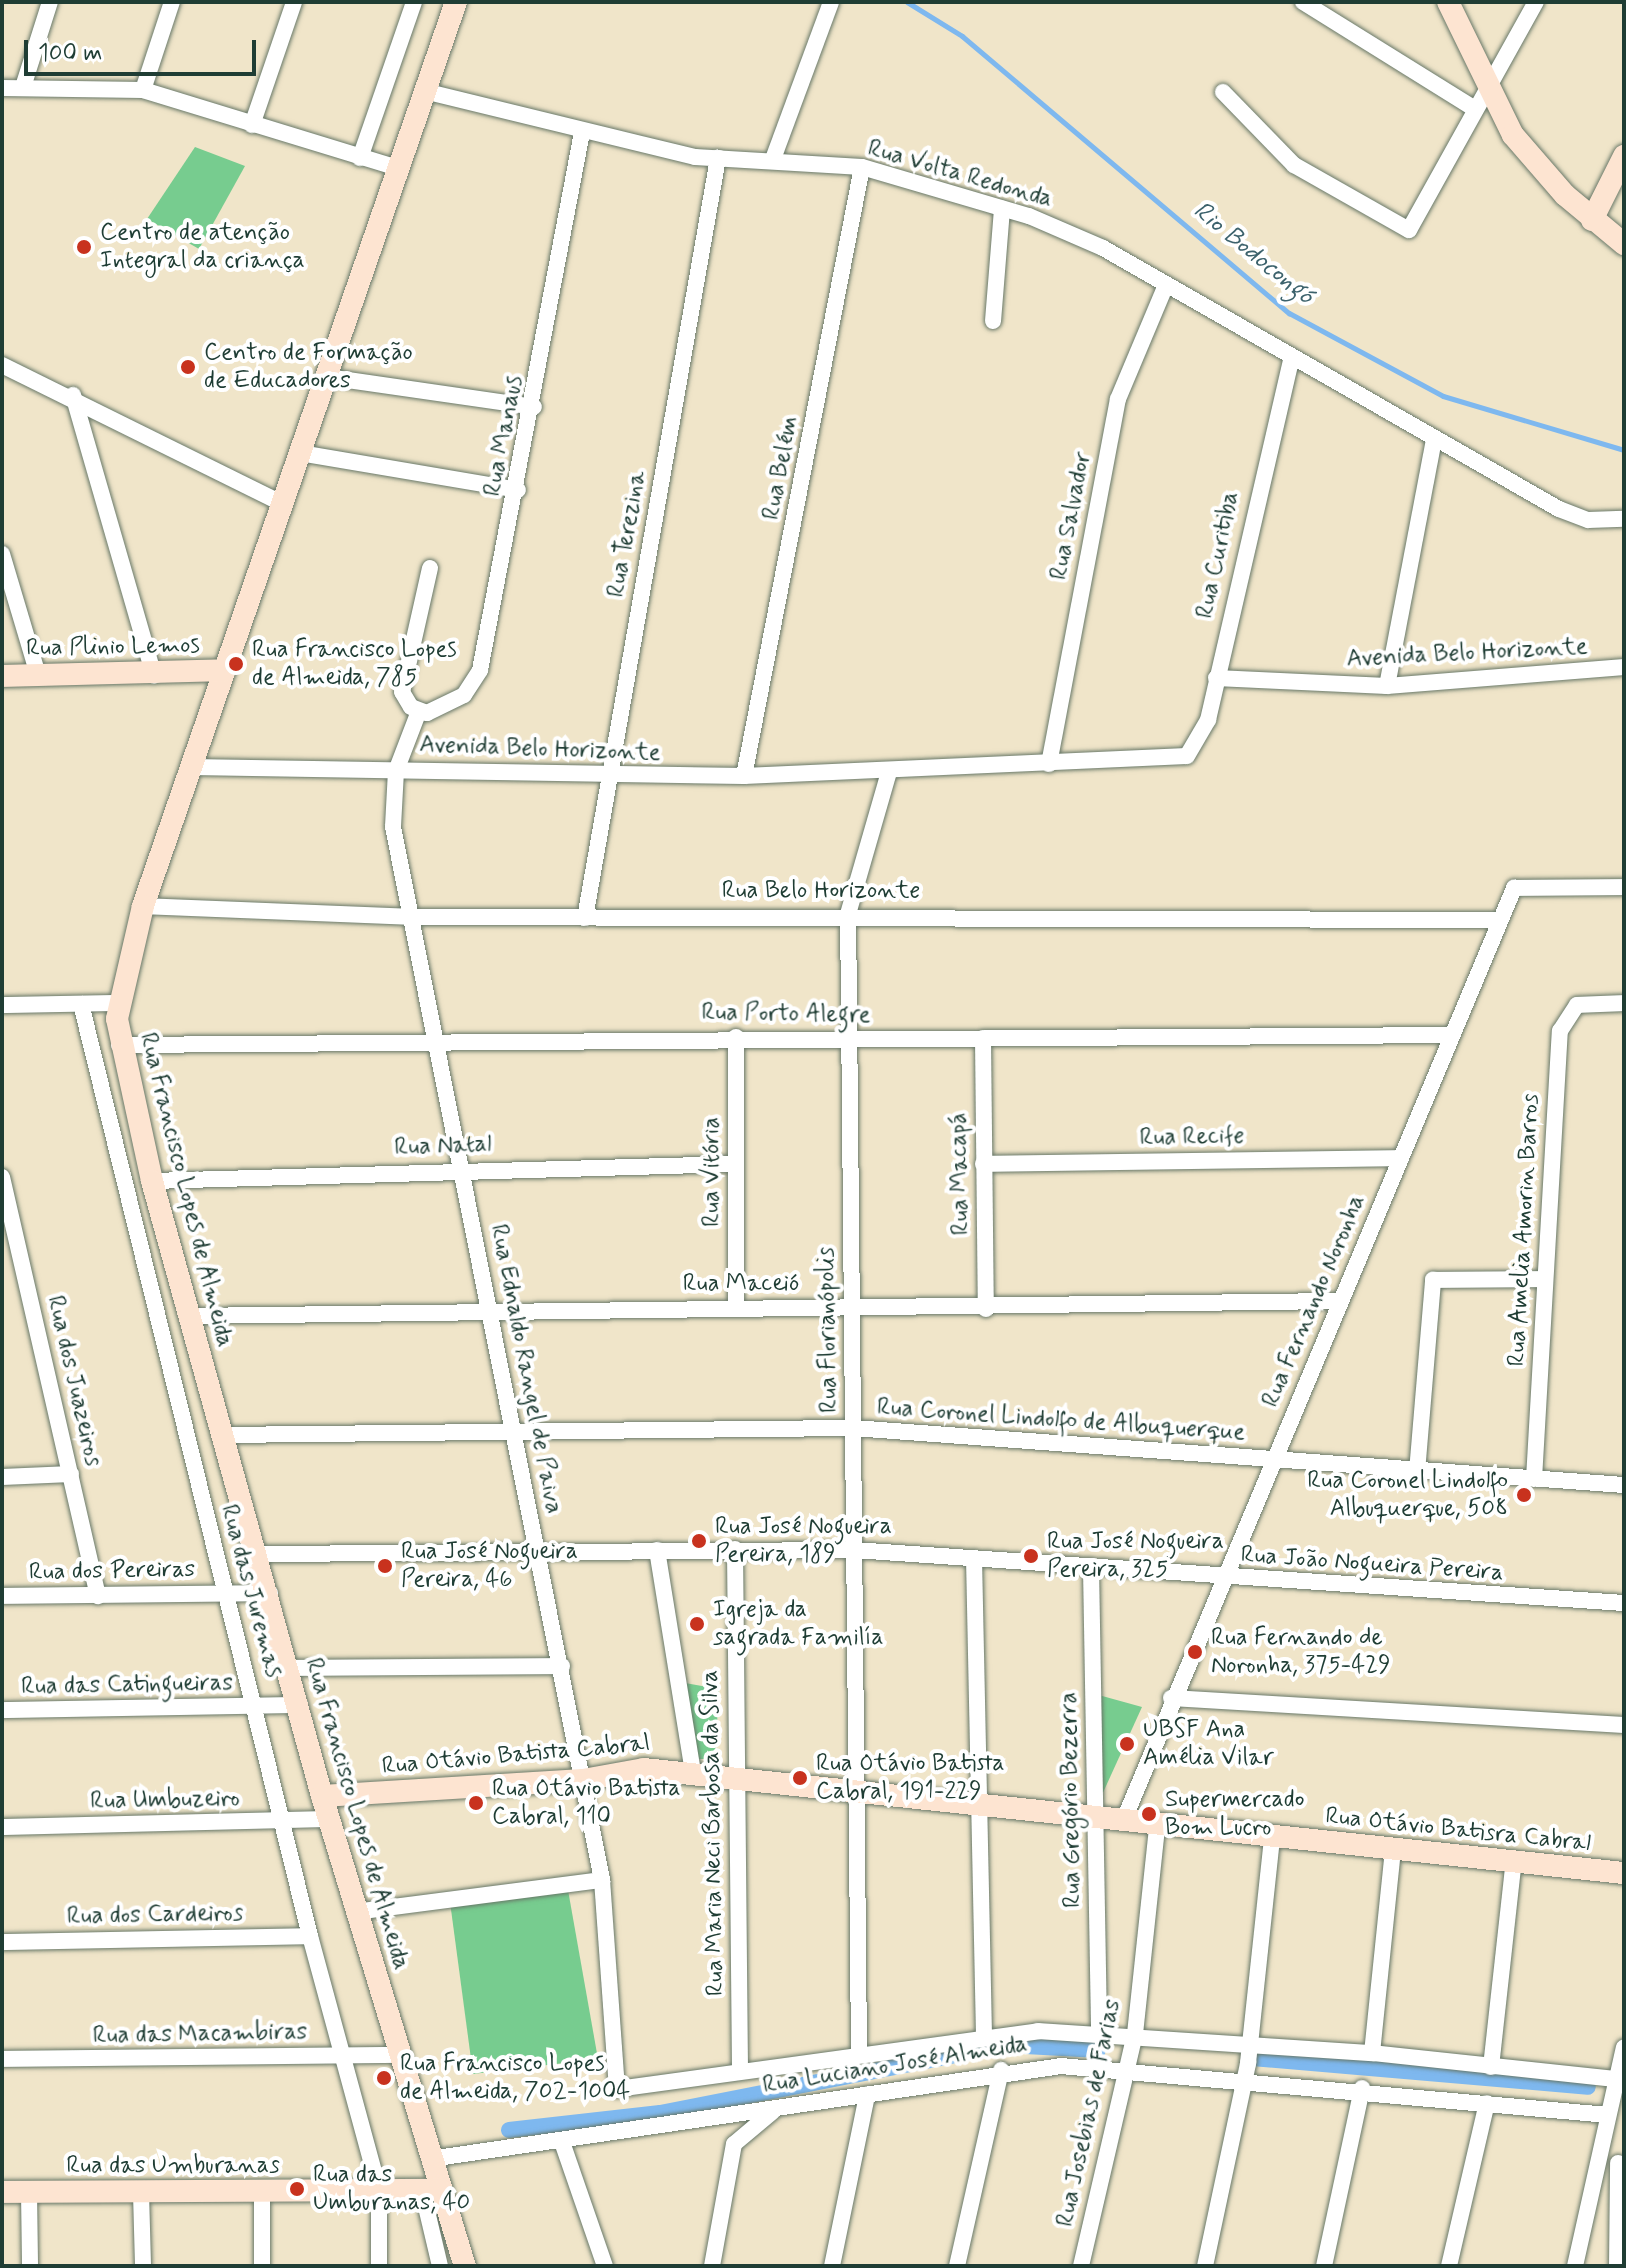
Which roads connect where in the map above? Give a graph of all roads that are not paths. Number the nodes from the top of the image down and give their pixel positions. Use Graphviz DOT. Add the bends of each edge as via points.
graph roads {
  1 [pos="50,2"];
  2 [pos="172,2"];
  3 [pos="294,2"];
  4 [pos="414,2"];
  5 [pos="456,2"];
  6 [pos="831,2"];
  7 [pos="1303,2"];
  8 [pos="1448,2"];
  9 [pos="1536,2"];
  10 [pos="1486,85"];
  11 [pos="23,87"];
  12 [pos="2,88"];
  13 [pos="143,90"];
  14 [pos="424,91"];
  15 [pos="1223,92"];
  16 [pos="1473,108"];
  17 [pos="252,125"];
  18 [pos="582,132"];
  19 [pos="1624,156"];
  20 [pos="360,158"];
  21 [pos="718,158"];
  22 [pos="773,159"];
  23 [pos="862,167"];
  24 [pos="398,168"];
  25 [pos="1002,208"];
  26 [pos="1592,220"];
  27 [pos="1624,244"];
  28 [pos="1166,285"];
  29 [pos="993,321"];
  30 [pos="1291,360"];
  31 [pos="2,365"];
  32 [pos="327,377"];
  33 [pos="73,395"];
  34 [pos="534,407"];
  35 [pos="1434,439"];
  36 [pos="300,453"];
  37 [pos="518,490"];
  38 [pos="283,504"];
  39 [pos="1624,519"];
  40 [pos="2,554"];
  41 [pos="430,568"];
  42 [pos="1624,667"];
  43 [pos="225,670"];
  44 [pos="38,675"];
  45 [pos="2,676"];
  46 [pos="154,676"];
  47 [pos="1216,678"];
  48 [pos="1387,686"];
  49 [pos="419,711"];
  50 [pos="1049,764"];
  51 [pos="191,767"];
  52 [pos="396,771"];
  53 [pos="889,772"];
  54 [pos="607,776"];
  55 [pos="744,776"];
  56 [pos="1624,887"];
  57 [pos="143,906"];
  58 [pos="848,914"];
  59 [pos="413,917"];
  60 [pos="585,918"];
  61 [pos="1500,920"];
  62 [pos="119,1003"];
  63 [pos="1624,1003"];
  64 [pos="81,1004"];
  65 [pos="2,1005"];
  66 [pos="1452,1035"];
  67 [pos="736,1037"];
  68 [pos="983,1038"];
  69 [pos="850,1039"];
  70 [pos="435,1040"];
  71 [pos="119,1045"];
  72 [pos="1401,1158"];
  73 [pos="736,1164"];
  74 [pos="983,1164"];
  75 [pos="463,1169"];
  76 [pos="2,1177"];
  77 [pos="152,1181"];
  78 [pos="1545,1279"];
  79 [pos="1339,1301"];
  80 [pos="736,1307"];
  81 [pos="851,1308"];
  82 [pos="986,1309"];
  83 [pos="488,1310"];
  84 [pos="191,1316"];
  85 [pos="853,1428"];
  86 [pos="513,1430"];
  87 [pos="222,1435"];
  88 [pos="1272,1460"];
  89 [pos="1417,1472"];
  90 [pos="71,1474"];
  91 [pos="2,1477"];
  92 [pos="1534,1479"];
  93 [pos="1624,1485"];
  94 [pos="735,1549"];
  95 [pos="657,1550"];
  96 [pos="854,1550"];
  97 [pos="539,1551"];
  98 [pos="256,1554"];
  99 [pos="974,1558"];
  100 [pos="1091,1568"];
  101 [pos="1221,1579"];
  102 [pos="224,1593"];
  103 [pos="270,1593"];
  104 [pos="2,1596"];
  105 [pos="98,1596"];
  106 [pos="1624,1603"];
  107 [pos="562,1666"];
  108 [pos="288,1668"];
  109 [pos="1171,1698"];
  110 [pos="300,1705"];
  111 [pos="257,1708"];
  112 [pos="2,1710"];
  113 [pos="1624,1725"];
  114 [pos="693,1772"];
  115 [pos="735,1777"];
  116 [pos="583,1780"];
  117 [pos="855,1793"];
  118 [pos="322,1796"];
  119 [pos="979,1807"];
  120 [pos="329,1819"];
  121 [pos="1095,1819"];
  122 [pos="1123,1822"];
  123 [pos="282,1823"];
  124 [pos="2,1827"];
  125 [pos="1157,1827"];
  126 [pos="1272,1838"];
  127 [pos="1393,1850"];
  128 [pos="1514,1860"];
  129 [pos="1624,1873"];
  130 [pos="602,1880"];
  131 [pos="355,1912"];
  132 [pos="310,1936"];
  133 [pos="2,1942"];
  134 [pos="1099,2032"];
  135 [pos="1135,2034"];
  136 [pos="984,2036"];
  137 [pos="1250,2044"];
  138 [pos="1624,2047"];
  139 [pos="859,2052"];
  140 [pos="1372,2053"];
  141 [pos="399,2055"];
  142 [pos="347,2056"];
  143 [pos="2,2059"];
  144 [pos="1491,2067"];
  145 [pos="740,2069"];
  146 [pos="1124,2069"];
  147 [pos="1001,2070"];
  148 [pos="1620,2080"];
  149 [pos="1244,2083"];
  150 [pos="1362,2088"];
  151 [pos="617,2089"];
  152 [pos="867,2095"];
  153 [pos="1487,2103"];
  154 [pos="781,2107"];
  155 [pos="1608,2115"];
  156 [pos="562,2142"];
  157 [pos="1601,2148"];
  158 [pos="430,2159"];
  159 [pos="1621,2166"];
  160 [pos="379,2190"];
  161 [pos="431,2190"];
  162 [pos="262,2191"];
  163 [pos="2,2192"];
  164 [pos="29,2192"];
  165 [pos="141,2193"];
  166 [pos="30,2266"];
  167 [pos="143,2266"];
  168 [pos="262,2266"];
  169 [pos="379,2266"];
  170 [pos="440,2266"];
  171 [pos="465,2266"];
  172 [pos="605,2266"];
  173 [pos="712,2266"];
  174 [pos="832,2266"];
  175 [pos="957,2266"];
  176 [pos="1081,2266"];
  177 [pos="1205,2266"];
  178 [pos="1324,2266"];
  179 [pos="1449,2266"];
  180 [pos="1575,2266"];
  181 [pos="1617,2266"];
  1 -- 11 [label="street"];
  2 -- 13 [label="street"];
  3 -- 17 [label="street"];
  4 -- 20 [label="street"];
  5 -- 14 [label="main road, Rua Francisco Lopes de Almeida"];
  6 -- 22 [label="street"];
  7 -- 16 [label="street"];
  8 -- 10 [label="main road"];
  9 -- 10 [label="street"];
  10 -- 16 [label="street"];
  10 -- 26 [label="main road" via="1528,155"];
  11 -- 12 [label="street"];
  11 -- 13 [label="street"];
  13 -- 17 [label="street"];
  14 -- 18 [label="street, Rua Volta Redonda"];
  14 -- 24 [label="main road, Rua Francisco Lopes de Almeida"];
  15 -- 16 [label="street" via="1294,165 1388,223 1414,226"];
  17 -- 20 [label="street"];
  18 -- 21 [label="street, Rua Volta Redonda"];
  18 -- 34 [label="street, Rua Manaus"];
  19 -- 26 [label="main road"];
  20 -- 24 [label="street"];
  21 -- 22 [label="street, Rua Volta Redonda"];
  21 -- 54 [label="street, Rua Terezina"];
  22 -- 23 [label="street, Rua Volta Redonda"];
  23 -- 25 [label="street, Rua Volta Redonda"];
  23 -- 55 [label="street, Rua Belém"];
  24 -- 32 [label="main road, Rua Francisco Lopes de Almeida"];
  25 -- 28 [label="street, Rua Volta Redonda" via="1103,248"];
  25 -- 29 [label="street"];
  26 -- 27 [label="main road"];
  28 -- 30 [label="street, Rua Volta Redonda"];
  28 -- 50 [label="street, Rua Salvador" via="1118,399"];
  30 -- 35 [label="street, Rua Volta Redonda"];
  30 -- 47 [label="street, Rua Curitiba"];
  31 -- 33 [label="street"];
  32 -- 34 [label="street"];
  32 -- 36 [label="main road, Rua Francisco Lopes de Almeida"];
  33 -- 38 [label="street"];
  33 -- 46 [label="street"];
  34 -- 37 [label="street, Rua Manaus"];
  35 -- 39 [label="street, Rua Volta Redonda" via="1575,516"];
  35 -- 48 [label="street"];
  36 -- 37 [label="street"];
  36 -- 38 [label="main road, Rua Francisco Lopes de Almeida"];
  37 -- 49 [label="street, Rua Manaus" via="480,670 452,704"];
  38 -- 43 [label="main road, Rua Francisco Lopes de Almeida"];
  40 -- 44 [label="street"];
  41 -- 49 [label="street" via="402,692"];
  42 -- 48 [label="street, Avenida Belo Horizonte"];
  43 -- 46 [label="main road, Rua Plinio Lemos"];
  43 -- 51 [label="main road, Rua Francisco Lopes de Almeida"];
  44 -- 45 [label="main road, Rua Plinio Lemos"];
  44 -- 46 [label="main road, Rua Plinio Lemos"];
  47 -- 48 [label="street, Avenida Belo Horizonte"];
  47 -- 50 [label="street, Rua Curitiba" via="1208,720 1187,756"];
  49 -- 52 [label="street"];
  50 -- 53 [label="street"];
  51 -- 52 [label="street, Avenida Belo Horizonte"];
  51 -- 57 [label="main road, Rua Francisco Lopes de Almeida"];
  52 -- 54 [label="street, Avenida Belo Horizonte" via="466,766"];
  52 -- 59 [label="street" via="393,827"];
  53 -- 55 [label="street, Avenida Belo Horizonte"];
  53 -- 58 [label="street, Rua Florianópolis"];
  54 -- 55 [label="street, Avenida Belo Horizonte"];
  54 -- 60 [label="street, Rua Terezina"];
  56 -- 61 [label="street, Rua Fernando Noronha" via="1514,888"];
  57 -- 59 [label="street, Rua Belo Horizonte"];
  57 -- 62 [label="main road, Rua Francisco Lopes de Almeida"];
  58 -- 60 [label="street, Rua Belo Horizonte"];
  58 -- 61 [label="street, Rua Belo Horizonte"];
  58 -- 69 [label="street, Rua Florianópolis"];
  59 -- 60 [label="street, Rua Belo Horizonte"];
  59 -- 70 [label="street"];
  61 -- 66 [label="street, Rua Fernando Noronha"];
  62 -- 64 [label="street"];
  62 -- 71 [label="main road, Rua Francisco Lopes de Almeida"];
  63 -- 78 [label="street, Rua Amelia Amorin Barros" via="1589,1001 1567,1010 1560,1031"];
  64 -- 65 [label="street"];
  64 -- 102 [label="street, Rua das Juremas"];
  66 -- 68 [label="street, Rua Porto Alegre"];
  66 -- 72 [label="street, Rua Fernando Noronha"];
  67 -- 69 [label="street, Rua Porto Alegre"];
  67 -- 70 [label="street, Rua Porto Alegre"];
  67 -- 73 [label="street, Rua Vitória"];
  68 -- 69 [label="street, Rua Porto Alegre"];
  68 -- 74 [label="street, Rua Macapá"];
  69 -- 81 [label="street, Rua Florianópolis"];
  70 -- 71 [label="street, Rua Porto Alegre"];
  70 -- 75 [label="street, Rua Ednaldo Rangel de Paiva"];
  71 -- 77 [label="main road, Rua Francisco Lopes de Almeida"];
  72 -- 74 [label="street, Rua Recife"];
  72 -- 79 [label="street, Rua Fernando Noronha"];
  73 -- 75 [label="street, Rua Natal"];
  73 -- 80 [label="street, Rua Vitória"];
  74 -- 82 [label="street, Rua Macapá"];
  75 -- 77 [label="street, Rua Natal"];
  75 -- 83 [label="street, Rua Ednaldo Rangel de Paiva"];
  76 -- 90 [label="street, Rua dos Juazeiros"];
  77 -- 84 [label="main road, Rua Francisco Lopes de Almeida"];
  78 -- 89 [label="street" via="1439,1276 1426,1299"];
  78 -- 92 [label="street, Rua Amelia Amorin Barros"];
  79 -- 82 [label="street, Rua Maceió"];
  79 -- 88 [label="street, Rua Fernando Noronha"];
  80 -- 81 [label="street, Rua Maceió"];
  80 -- 83 [label="street, Rua Maceió"];
  81 -- 82 [label="street, Rua Maceió"];
  81 -- 85 [label="street, Rua Florianópolis"];
  83 -- 84 [label="street, Rua Maceió"];
  83 -- 86 [label="street, Rua Ednaldo Rangel de Paiva"];
  84 -- 87 [label="main road, Rua Francisco Lopes de Almeida"];
  85 -- 86 [label="street, Rua Coronel Lindolfo de Albuquerque"];
  85 -- 88 [label="street, Rua Coronel Lindolfo de Albuquerque"];
  85 -- 96 [label="street, Rua Florianópolis"];
  86 -- 87 [label="street, Rua Coronel Lindolfo de Albuquerque"];
  86 -- 97 [label="street, Rua Ednaldo Rangel de Paiva"];
  87 -- 98 [label="main road, Rua Francisco Lopes de Almeida"];
  88 -- 89 [label="street, Rua Coronel Lindolfo de Albuquerque"];
  88 -- 101 [label="street, Rua Fernando Noronha"];
  89 -- 92 [label="street, Rua Coronel Lindolfo de Albuquerque"];
  90 -- 91 [label="street"];
  90 -- 105 [label="street, Rua dos Juazeiros"];
  92 -- 93 [label="street, Rua Coronel Lindolfo de Albuquerque"];
  94 -- 95 [label="street, Rua João Nogueira Pereira"];
  94 -- 96 [label="street, Rua João Nogueira Pereira"];
  94 -- 115 [label="street, Rua Maria Neci Barbosa da Silva"];
  95 -- 97 [label="street, Rua João Nogueira Pereira"];
  95 -- 114 [label="street, Rua Maria Neci Barbosa da Silva"];
  96 -- 99 [label="street, Rua João Nogueira Pereira"];
  96 -- 117 [label="street, Rua Florianópolis"];
  97 -- 98 [label="street, Rua João Nogueira Pereira"];
  97 -- 107 [label="street, Rua Ednaldo Rangel de Paiva"];
  98 -- 103 [label="main road, Rua Francisco Lopes de Almeida"];
  99 -- 100 [label="street, Rua João Nogueira Pereira"];
  99 -- 119 [label="street"];
  100 -- 101 [label="street, Rua João Nogueira Pereira"];
  100 -- 121 [label="street, Rua Gregório Bezerra"];
  101 -- 106 [label="street, Rua João Nogueira Pereira"];
  101 -- 109 [label="street, Rua Fernando Noronha"];
  102 -- 103 [label="street, Rua dos Pereiras"];
  102 -- 105 [label="street, Rua dos Pereiras"];
  102 -- 111 [label="street, Rua das Juremas"];
  103 -- 108 [label="main road, Rua Francisco Lopes de Almeida"];
  104 -- 105 [label="street, Rua dos Pereiras"];
  107 -- 108 [label="street"];
  107 -- 116 [label="street, Rua Ednaldo Rangel de Paiva"];
  108 -- 110 [label="main road, Rua Francisco Lopes de Almeida"];
  109 -- 113 [label="street"];
  109 -- 122 [label="street, Rua Fernando Noronha"];
  110 -- 111 [label="street, Rua das Catingueiras"];
  110 -- 118 [label="main road, Rua Francisco Lopes de Almeida"];
  111 -- 112 [label="street, Rua das Catingueiras"];
  111 -- 123 [label="street, Rua das Juremas"];
  114 -- 115 [label="main road, Rua Otávio Batista Cabral"];
  114 -- 116 [label="main road, Rua Otávio Batista Cabral" via="620,1768"];
  115 -- 117 [label="main road, Rua Otávio Batista Cabral"];
  115 -- 145 [label="street, Rua Maria Neci Barbosa da Silva"];
  116 -- 118 [label="main road, Rua Otávio Batista Cabral"];
  116 -- 130 [label="street, Rua Ednaldo Rangel de Paiva"];
  117 -- 119 [label="main road, Rua Otávio Batista Cabral"];
  117 -- 139 [label="street, Rua Florianópolis"];
  118 -- 120 [label="main road, Rua Francisco Lopes de Almeida"];
  119 -- 121 [label="main road, Rua Otávio Batista Cabral"];
  119 -- 136 [label="street"];
  120 -- 123 [label="street, Rua Umbuzeiro"];
  120 -- 131 [label="main road, Rua Francisco Lopes de Almeida"];
  121 -- 122 [label="main road, Rua Otávio Batisra Cabral"];
  121 -- 134 [label="street, Rua Gregório Bezerra"];
  122 -- 125 [label="main road, Rua Otávio Batisra Cabral"];
  123 -- 124 [label="street, Rua Umbuzeiro"];
  123 -- 132 [label="street, Rua das Juremas"];
  125 -- 126 [label="main road, Rua Otávio Batisra Cabral"];
  125 -- 135 [label="street, Rua Josebias de Farias"];
  126 -- 127 [label="main road, Rua Otávio Batisra Cabral"];
  126 -- 137 [label="street"];
  127 -- 128 [label="main road, Rua Otávio Batisra Cabral"];
  127 -- 140 [label="street"];
  128 -- 129 [label="main road, Rua Otávio Batisra Cabral"];
  128 -- 144 [label="street"];
  130 -- 131 [label="street"];
  130 -- 151 [label="street, Rua Ednaldo Rangel de Paiva"];
  131 -- 141 [label="main road, Rua Francisco Lopes de Almeida"];
  132 -- 133 [label="street, Rua dos Cardeiros"];
  132 -- 142 [label="street, Rua das Juremas"];
  134 -- 135 [label="street, Rua Luciano José Almeida"];
  134 -- 136 [label="street, Rua Luciano José Almeida"];
  135 -- 137 [label="street, Rua Luciano José Almeida"];
  135 -- 146 [label="street, Rua Josebias de Farias"];
  136 -- 139 [label="street, Rua Luciano José Almeida"];
  137 -- 140 [label="street, Rua Luciano José Almeida"];
  137 -- 149 [label="street"];
  138 -- 148 [label="street"];
  139 -- 145 [label="street, Rua Luciano José Almeida"];
  140 -- 144 [label="street, Rua Luciano José Almeida"];
  141 -- 142 [label="street, Rua das Macambiras"];
  141 -- 158 [label="main road, Rua Francisco Lopes de Almeida"];
  142 -- 143 [label="street, Rua das Macambiras"];
  142 -- 160 [label="street, Rua das Juremas"];
  144 -- 148 [label="street, Rua Luciano José Almeida"];
  145 -- 151 [label="street, Rua Luciano José Almeida"];
  146 -- 147 [label="street, Rua Luciano José Almeida"];
  146 -- 149 [label="street, Rua Luciano José Almeida"];
  146 -- 176 [label="street, Rua Josebias de Farias"];
  147 -- 152 [label="street, Rua Luciano José Almeida"];
  147 -- 175 [label="street"];
  148 -- 155 [label="street"];
  149 -- 150 [label="street, Rua Luciano José Almeida"];
  149 -- 177 [label="street"];
  150 -- 153 [label="street, Rua Luciano José Almeida"];
  150 -- 178 [label="street"];
  152 -- 154 [label="street, Rua Luciano José Almeida"];
  152 -- 174 [label="street"];
  153 -- 155 [label="street, Rua Luciano José Almeida"];
  153 -- 179 [label="street"];
  154 -- 156 [label="street, Rua Luciano José Almeida"];
  154 -- 173 [label="street" via="734,2144"];
  155 -- 157 [label="street"];
  156 -- 158 [label="street, Rua Luciano José Almeida"];
  156 -- 172 [label="street"];
  157 -- 159 [label="street"];
  157 -- 180 [label="street"];
  158 -- 161 [label="main road, Rua Francisco Lopes de Almeida"];
  159 -- 181 [label="street"];
  160 -- 161 [label="main road, Rua das Umburanas"];
  160 -- 162 [label="main road, Rua das Umburanas"];
  160 -- 169 [label="street, Rua das Juremas"];
  161 -- 170 [label="street"];
  161 -- 171 [label="main road, Rua Francisco Lopes de Almeida"];
  162 -- 165 [label="main road, Rua das Umburanas"];
  162 -- 168 [label="street"];
  163 -- 164 [label="main road, Rua das Umburanas"];
  164 -- 165 [label="main road, Rua das Umburanas"];
  164 -- 166 [label="street"];
  165 -- 167 [label="street"];
}
